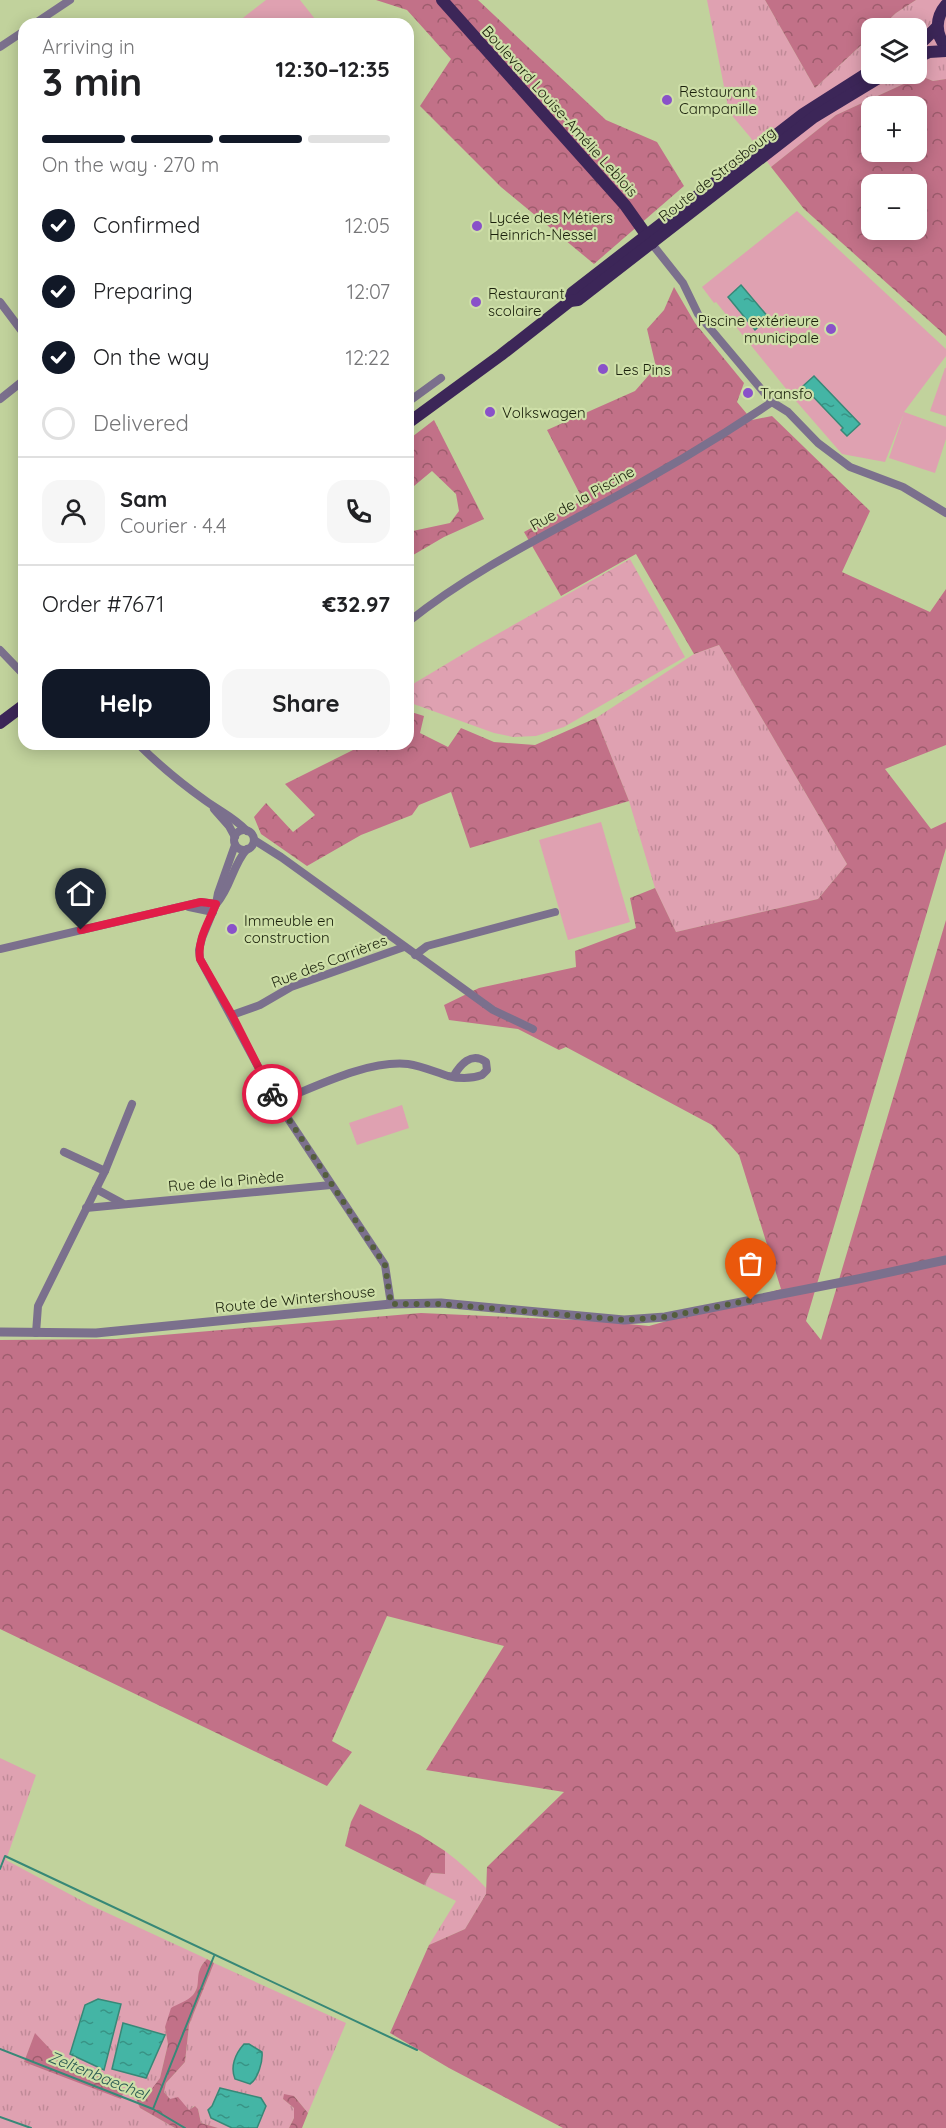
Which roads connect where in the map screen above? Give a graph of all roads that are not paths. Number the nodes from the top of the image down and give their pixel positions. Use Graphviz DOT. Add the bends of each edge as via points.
graph roads {
  1 [pos="70,0"];
  2 [pos="442,0"];
  3 [pos="946,5"];
  4 [pos="43,18"];
  5 [pos="937,27"];
  6 [pos="18,35"];
  7 [pos="927,38"];
  8 [pos="0,47"];
  9 [pos="946,49"];
  10 [pos="927,53"];
  11 [pos="861,77"];
  12 [pos="868,84"];
  13 [pos="761,153"];
  14 [pos="650,240"];
  15 [pos="0,302"];
  16 [pos="18,326"];
  17 [pos="441,378"];
  18 [pos="18,385"];
  19 [pos="414,398"];
  20 [pos="0,399"];
  21 [pos="772,402"];
  22 [pos="414,419"];
  23 [pos="946,513"];
  24 [pos="414,617"];
  25 [pos="0,650"];
  26 [pos="18,669"];
  27 [pos="18,710"];
  28 [pos="0,723"];
  29 [pos="144,750"];
  30 [pos="206,801"];
  31 [pos="247,831"];
  32 [pos="235,841"];
  33 [pos="250,846"];
  34 [pos="214,908"];
  35 [pos="555,912"];
  36 [pos="404,947"];
  37 [pos="0,949"];
  38 [pos="415,955"];
  39 [pos="232,1015"];
  40 [pos="533,1029"];
  41 [pos="453,1077"];
  42 [pos="277,1102"];
  43 [pos="132,1104"];
  44 [pos="64,1152"];
  45 [pos="105,1171"];
  46 [pos="332,1185"];
  47 [pos="96,1189"];
  48 [pos="124,1204"];
  49 [pos="86,1208"];
  50 [pos="946,1260"];
  51 [pos="391,1304"];
  52 [pos="0,1332"];
  53 [pos="36,1333"];
  1 -- 4 [label="street"];
  2 -- 14 [label="main road, Boulevard Louise-Amélie Leblois" via="621,201"];
  3 -- 5 [label="main road"];
  5 -- 7 [label="main road"];
  5 -- 9 [label="main road"];
  6 -- 8 [label="street"];
  9 -- 10 [label="main road"];
  11 -- 13 [label="main road, Route de Strasbourg" via="803,114"];
  12 -- 13 [label="main road, Route de Strasbourg"];
  13 -- 14 [label="main road, Route de Strasbourg"];
  14 -- 21 [label="street" via="683,283 698,314"];
  14 -- 22 [label="main road, Route de Strasbourg" via="578,300 570,302"];
  15 -- 16 [label="street"];
  17 -- 19 [label="street"];
  18 -- 20 [label="street"];
  21 -- 23 [label="street" via="788,411 818,443 850,467 903,487"];
  21 -- 24 [label="street, Rue de la Piscine" via="723,435 506,557"];
  25 -- 26 [label="street"];
  27 -- 28 [label="main road"];
  29 -- 30 [label="street"];
  30 -- 31 [label="street"];
  30 -- 32 [label="street" via="226,822"];
  31 -- 32 [label="street" via="238,832"];
  31 -- 33 [label="street" via="252,834"];
  32 -- 33 [label="street" via="239,849"];
  32 -- 34 [label="street"];
  33 -- 34 [label="street"];
  33 -- 36 [label="street, Rue des Carrières" via="280,856"];
  34 -- 37 [label="street" via="178,908"];
  34 -- 39 [label="street" via="200,944 200,959"];
  35 -- 38 [label="street" via="427,946"];
  36 -- 38 [label="street, Rue des Carrières"];
  36 -- 39 [label="street, Rue des Carrières" via="291,987"];
  38 -- 40 [label="street, Rue des Carrières" via="493,1010"];
  39 -- 42 [label="street"];
  41 -- 42 [label="street" via="413,1065 394,1064 348,1074"];
  42 -- 46 [label="street"];
  43 -- 45 [label="street"];
  44 -- 45 [label="street"];
  45 -- 47 [label="street"];
  46 -- 48 [label="street, Rue de la Pinède"];
  46 -- 51 [label="street" via="385,1265"];
  47 -- 48 [label="street"];
  47 -- 49 [label="street"];
  48 -- 49 [label="street, Rue de la Pinède"];
  49 -- 53 [label="street" via="38,1305"];
  50 -- 51 [label="street, Route de Wintershouse" via="665,1317 624,1320 441,1304"];
  51 -- 53 [label="street, Route de Wintershouse" via="96,1333"];
  52 -- 53 [label="street, Route de Wintershouse"];
}
